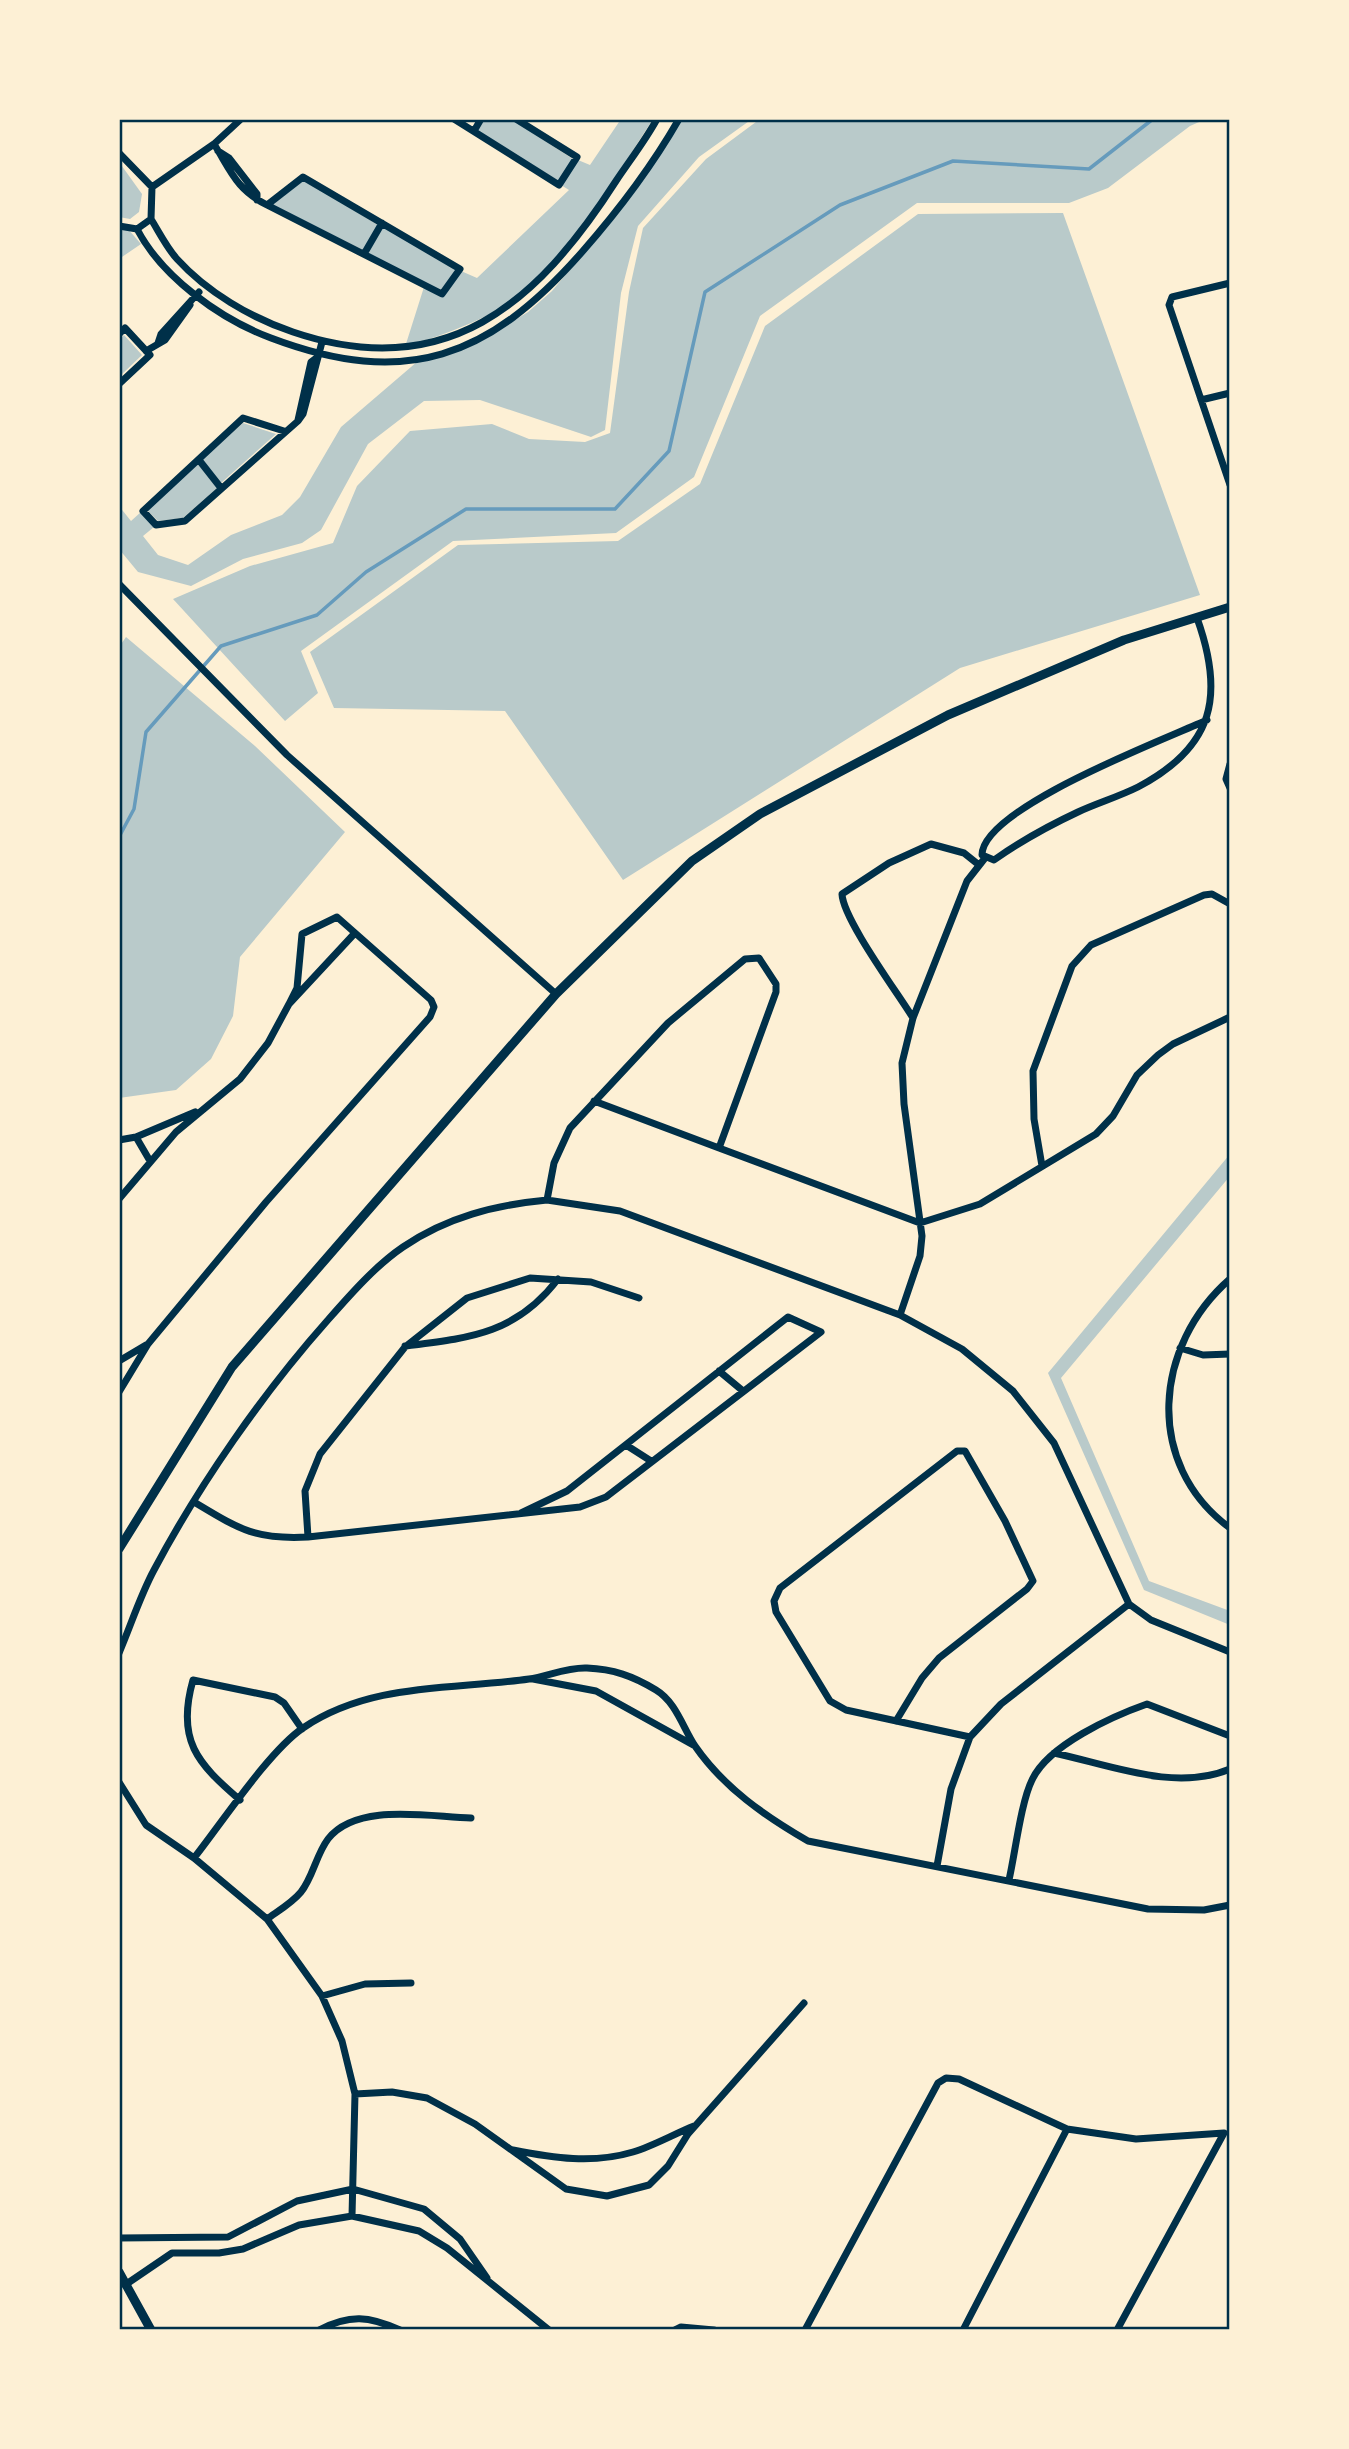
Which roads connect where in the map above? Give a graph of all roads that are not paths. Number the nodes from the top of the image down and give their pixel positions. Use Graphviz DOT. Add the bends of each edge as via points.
graph roads {
  1 [pos="241,119"];
  2 [pos="454,119"];
  3 [pos="481,119"];
  4 [pos="516,119"];
  5 [pos="657,119"];
  6 [pos="679,119"];
  7 [pos="474,131"];
  8 [pos="216,148"];
  9 [pos="119,153"];
  10 [pos="152,187"];
  11 [pos="267,205"];
  12 [pos="151,219"];
  13 [pos="382,223"];
  14 [pos="119,226"];
  15 [pos="137,229"];
  16 [pos="573,242"];
  17 [pos="583,251"];
  18 [pos="364,254"];
  19 [pos="1230,283"];
  20 [pos="205,286"];
  21 [pos="194,298"];
  22 [pos="119,334"];
  23 [pos="321,342"];
  24 [pos="146,351"];
  25 [pos="316,357"];
  26 [pos="119,384"];
  27 [pos="1230,393"];
  28 [pos="1201,400"];
  29 [pos="284,431"];
  30 [pos="199,460"];
  31 [pos="1230,485"];
  32 [pos="221,488"];
  33 [pos="119,583"];
  34 [pos="1230,607"];
  35 [pos="1197,618"];
  36 [pos="1208,720"];
  37 [pos="1230,764"];
  38 [pos="1230,788"];
  39 [pos="985,858"];
  40 [pos="979,865"];
  41 [pos="1230,904"];
  42 [pos="355,933"];
  43 [pos="556,995"];
  44 [pos="289,1004"];
  45 [pos="1230,1017"];
  46 [pos="913,1018"];
  47 [pos="594,1101"];
  48 [pos="205,1107"];
  49 [pos="136,1137"];
  50 [pos="119,1139"];
  51 [pos="719,1148"];
  52 [pos="150,1161"];
  53 [pos="1042,1166"];
  54 [pos="119,1199"];
  55 [pos="547,1200"];
  56 [pos="920,1223"];
  57 [pos="558,1279"];
  58 [pos="1230,1279"];
  59 [pos="639,1298"];
  60 [pos="900,1315"];
  61 [pos="148,1344"];
  62 [pos="404,1346"];
  63 [pos="1180,1348"];
  64 [pos="1230,1354"];
  65 [pos="119,1361"];
  66 [pos="719,1371"];
  67 [pos="743,1391"];
  68 [pos="119,1392"];
  69 [pos="626,1445"];
  70 [pos="651,1461"];
  71 [pos="194,1502"];
  72 [pos="520,1513"];
  73 [pos="1230,1528"];
  74 [pos="308,1537"];
  75 [pos="119,1549"];
  76 [pos="1129,1604"];
  77 [pos="1230,1652"];
  78 [pos="119,1653"];
  79 [pos="530,1679"];
  80 [pos="896,1721"];
  81 [pos="302,1728"];
  82 [pos="970,1737"];
  83 [pos="1230,1737"];
  84 [pos="695,1746"];
  85 [pos="1054,1753"];
  86 [pos="1230,1769"];
  87 [pos="119,1782"];
  88 [pos="240,1800"];
  89 [pos="471,1818"];
  90 [pos="194,1858"];
  91 [pos="937,1866"];
  92 [pos="1009,1880"];
  93 [pos="1230,1905"];
  94 [pos="267,1919"];
  95 [pos="411,1983"];
  96 [pos="322,1996"];
  97 [pos="804,2003"];
  98 [pos="355,2094"];
  99 [pos="696,2126"];
  100 [pos="1068,2129"];
  101 [pos="1227,2132"];
  102 [pos="509,2149"];
  103 [pos="353,2189"];
  104 [pos="352,2216"];
  105 [pos="119,2238"];
  106 [pos="119,2274"];
  107 [pos="492,2284"];
  108 [pos="125,2285"];
  109 [pos="151,2330"];
  110 [pos="319,2330"];
  111 [pos="400,2330"];
  112 [pos="548,2330"];
  113 [pos="675,2330"];
  114 [pos="714,2330"];
  115 [pos="805,2330"];
  116 [pos="963,2330"];
  117 [pos="1117,2330"];
  1 -- 8 [label="street"];
  2 -- 7 [label="street"];
  3 -- 7 [label="street"];
  4 -- 7 [label="street" via="577,158 559,185"];
  5 -- 16 [label="street"];
  6 -- 17 [label="street" via="633,190"];
  8 -- 10 [label="street"];
  8 -- 11 [label="street" via="229,158 257,200"];
  9 -- 10 [label="street"];
  10 -- 12 [label="street"];
  11 -- 13 [label="street" via="303,177"];
  11 -- 18 [label="street"];
  12 -- 15 [label="street"];
  12 -- 20 [label="street" via="175,258"];
  13 -- 18 [label="street"];
  13 -- 18 [label="street" via="460,269 442,294"];
  14 -- 15 [label="street"];
  15 -- 21 [label="street"];
  16 -- 17 [label="street"];
  16 -- 23 [label="street" via="521,298 454,336 379,350"];
  17 -- 25 [label="street" via="527,310 475,342 419,359 387,362"];
  19 -- 28 [label="street" via="1170,300"];
  20 -- 21 [label="street"];
  20 -- 23 [label="street" via="273,326"];
  21 -- 24 [label="street" via="158,343"];
  21 -- 25 [label="street" via="249,330"];
  22 -- 24 [label="street" via="125,328"];
  23 -- 25 [label="street"];
  24 -- 26 [label="street" via="150,355"];
  25 -- 29 [label="street" via="298,421"];
  27 -- 28 [label="street"];
  28 -- 31 [label="street"];
  29 -- 30 [label="street" via="243,418"];
  29 -- 32 [label="street"];
  30 -- 32 [label="street"];
  30 -- 32 [label="street" via="143,511 156,525 185,521"];
  33 -- 43 [label="street" via="287,755"];
  34 -- 35 [label="street"];
  35 -- 36 [label="street" via="1213,677"];
  35 -- 43 [label="street" via="1124,640 1006,688 760,814 692,861"];
  36 -- 39 [label="street" via="1198,740 1175,765 1136,788 1032,834 995,860"];
  36 -- 39 [label="street" via="1057,786 1000,825 982,846"];
  37 -- 38 [label="street" via="1226,779"];
  39 -- 40 [label="street"];
  40 -- 46 [label="street" via="967,881"];
  40 -- 46 [label="street" via="964,853 931,844 889,863 842,894 842,904"];
  41 -- 53 [label="street" via="1212,894 1204,895 1091,946 1072,966 1033,1071 1034,1119"];
  42 -- 44 [label="street"];
  42 -- 44 [label="street" via="337,917 302,934 297,988"];
  42 -- 61 [label="street" via="431,1000 430,1017"];
  43 -- 75 [label="street" via="232,1367"];
  44 -- 48 [label="street" via="268,1043 240,1079"];
  45 -- 53 [label="street" via="1157,1055 1137,1075 1114,1116 1096,1134"];
  46 -- 56 [label="street" via="902,1063"];
  47 -- 51 [label="street"];
  47 -- 51 [label="street" via="668,1023 745,959 758,958 776,984 776,992"];
  47 -- 55 [label="street" via="570,1128 554,1163"];
  48 -- 49 [label="street"];
  48 -- 52 [label="street"];
  49 -- 50 [label="street"];
  49 -- 52 [label="street"];
  51 -- 56 [label="street"];
  52 -- 54 [label="street"];
  53 -- 56 [label="street" via="980,1204"];
  55 -- 60 [label="street" via="620,1211"];
  55 -- 71 [label="street" via="500,1205 458,1217 402,1247 346,1299 290,1362"];
  56 -- 60 [label="street" via="920,1256"];
  57 -- 59 [label="street" via="591,1282"];
  57 -- 62 [label="street" via="530,1278 467,1298"];
  57 -- 62 [label="street" via="546,1295 501,1328 471,1338"];
  58 -- 63 [label="street" via="1200,1308"];
  60 -- 76 [label="street" via="962,1349 1013,1391 1054,1443"];
  61 -- 65 [label="street"];
  61 -- 68 [label="street"];
  62 -- 74 [label="street" via="320,1454 305,1491"];
  63 -- 64 [label="street" via="1203,1355"];
  63 -- 73 [label="street" via="1168,1405 1174,1452 1198,1497"];
  66 -- 67 [label="street"];
  66 -- 67 [label="street" via="788,1317 821,1332"];
  66 -- 69 [label="street"];
  67 -- 70 [label="street"];
  69 -- 70 [label="street"];
  69 -- 72 [label="street" via="567,1491"];
  70 -- 72 [label="street" via="606,1497 580,1507"];
  71 -- 74 [label="street" via="256,1535"];
  71 -- 78 [label="street" via="153,1571"];
  72 -- 74 [label="street"];
  76 -- 77 [label="street" via="1151,1620"];
  76 -- 82 [label="street" via="1001,1704"];
  79 -- 81 [label="street" via="405,1690 352,1703"];
  79 -- 84 [label="street" via="596,1691"];
  79 -- 84 [label="street" via="583,1667 622,1671 660,1691"];
  80 -- 80 [label="street" via="846,1710 830,1701 776,1612 774,1601 780,1588 957,1451 965,1451 1033,1581 939,1658"];
  80 -- 82 [label="street"];
  81 -- 88 [label="street"];
  81 -- 88 [label="street" via="275,1697 193,1680 186,1724 195,1755"];
  82 -- 91 [label="street" via="951,1789"];
  83 -- 85 [label="street" via="1147,1704 1112,1717"];
  84 -- 91 [label="street" via="737,1795 808,1841"];
  85 -- 86 [label="street" via="1171,1779 1196,1779"];
  85 -- 92 [label="street" via="1032,1779"];
  87 -- 90 [label="street" via="146,1825"];
  88 -- 90 [label="street"];
  89 -- 94 [label="street" via="360,1817 345,1824 328,1839 302,1890"];
  90 -- 94 [label="street"];
  91 -- 92 [label="street"];
  92 -- 93 [label="street" via="1148,1909 1204,1910"];
  94 -- 96 [label="street"];
  95 -- 96 [label="street" via="365,1983"];
  96 -- 98 [label="street" via="342,2041"];
  97 -- 99 [label="street"];
  98 -- 102 [label="street" via="392,2092 427,2098"];
  98 -- 103 [label="street"];
  99 -- 102 [label="street" via="634,2152 591,2159"];
  99 -- 102 [label="street" via="649,2185 607,2196 566,2189"];
  100 -- 101 [label="street" via="1136,2139"];
  100 -- 115 [label="street" via="958,2079 946,2078 938,2084"];
  100 -- 116 [label="street"];
  101 -- 117 [label="street"];
  103 -- 104 [label="street"];
  103 -- 105 [label="street" via="298,2201 228,2237"];
  103 -- 107 [label="street" via="424,2208 460,2239"];
  104 -- 107 [label="street" via="419,2231"];
  104 -- 108 [label="street" via="299,2225 243,2249 172,2253"];
  106 -- 108 [label="street"];
  107 -- 112 [label="street"];
  108 -- 109 [label="street"];
  110 -- 111 [label="street" via="338,2320 369,2318"];
  113 -- 114 [label="street"];
}
